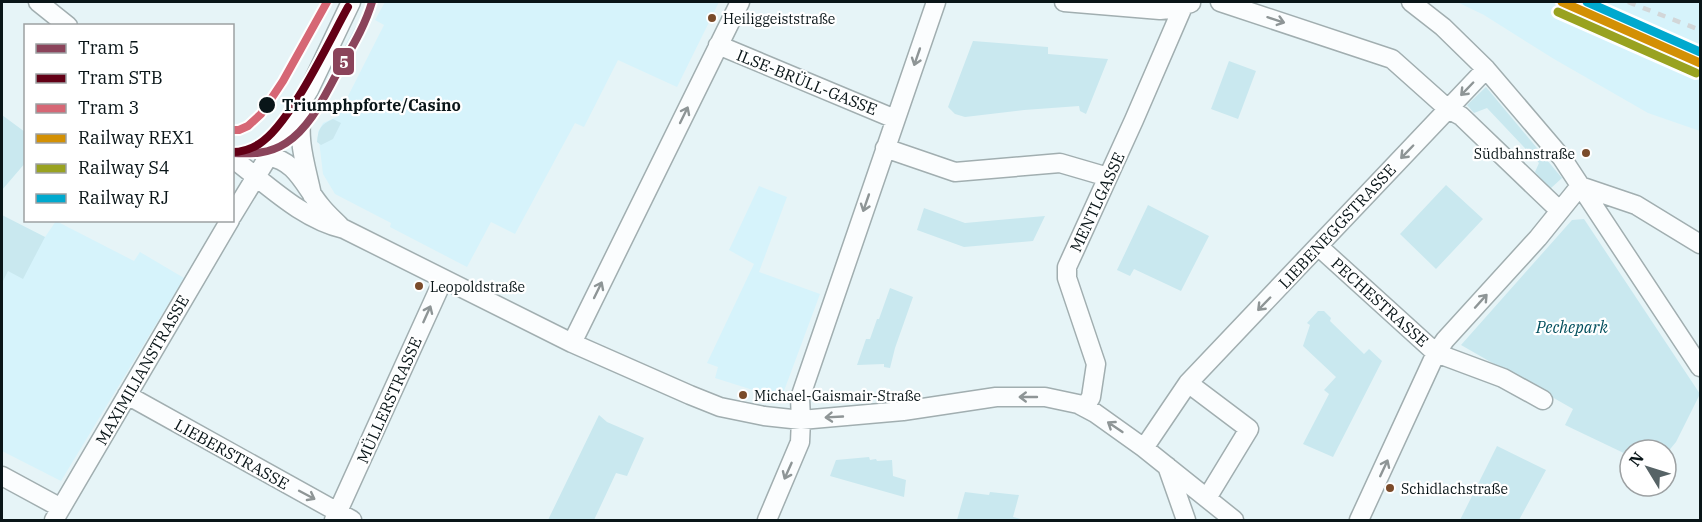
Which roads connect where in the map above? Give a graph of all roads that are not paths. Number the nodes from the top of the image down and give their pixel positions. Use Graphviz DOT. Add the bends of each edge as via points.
graph roads {
  1 [pos="38,2"];
  2 [pos="740,2"];
  3 [pos="936,2"];
  4 [pos="1064,2"];
  5 [pos="1188,2"];
  6 [pos="1220,2"];
  7 [pos="1411,2"];
  8 [pos="347,3"];
  9 [pos="66,24"];
  10 [pos="718,45"];
  11 [pos="1486,69"];
  12 [pos="309,90"];
  13 [pos="1448,109"];
  14 [pos="895,118"];
  15 [pos="885,148"];
  16 [pos="268,158"];
  17 [pos="234,159"];
  18 [pos="257,176"];
  19 [pos="1108,177"];
  20 [pos="1580,186"];
  21 [pos="312,195"];
  22 [pos="1559,210"];
  23 [pos="234,213"];
  24 [pos="229,222"];
  25 [pos="344,229"];
  26 [pos="1701,244"];
  27 [pos="1318,246"];
  28 [pos="443,280"];
  29 [pos="572,343"];
  30 [pos="1436,353"];
  31 [pos="1701,367"];
  32 [pos="1188,383"];
  33 [pos="127,395"];
  34 [pos="1543,400"];
  35 [pos="1085,407"];
  36 [pos="801,420"];
  37 [pos="1144,448"];
  38 [pos="1166,464"];
  39 [pos="2,476"];
  40 [pos="1207,498"];
  41 [pos="57,514"];
  42 [pos="341,518"];
  43 [pos="767,520"];
  44 [pos="1186,520"];
  45 [pos="1234,520"];
  46 [pos="1359,520"];
  1 -- 9 [label="street"];
  2 -- 10 [label="street"];
  3 -- 14 [label="street, one-way"];
  4 -- 5 [label="street" via="1160,10"];
  5 -- 19 [label="street, MENTLGASSE"];
  6 -- 13 [label="street, one-way" via="1392,58"];
  7 -- 11 [label="street"];
  8 -- 12 [label="street"];
  10 -- 14 [label="street, ILSE-BRÜLL-GASSE"];
  29 -- 10 [label="street, one-way"];
  11 -- 13 [label="street, LIEBENEGGSTRASSE, one-way"];
  11 -- 20 [label="street" via="1544,136"];
  12 -- 16 [label="street"];
  12 -- 21 [label="street" via="301,117 301,137"];
  13 -- 22 [label="street" via="1461,116"];
  13 -- 27 [label="street, LIEBENEGGSTRASSE, one-way"];
  14 -- 15 [label="street"];
  15 -- 19 [label="street" via="955,172 1060,163"];
  15 -- 36 [label="street, one-way" via="800,398"];
  16 -- 18 [label="street"];
  16 -- 21 [label="street" via="295,170"];
  17 -- 18 [label="street"];
  18 -- 23 [label="street"];
  18 -- 25 [label="street" via="314,219"];
  19 -- 35 [label="street, MENTLGASSE" via="1066,270 1096,364 1091,397"];
  20 -- 22 [label="street"];
  20 -- 26 [label="street" via="1636,205"];
  20 -- 31 [label="street"];
  21 -- 25 [label="street"];
  30 -- 22 [label="street, one-way"];
  24 -- 33 [label="street, MAXIMILIANSTRASSE"];
  25 -- 28 [label="street"];
  27 -- 30 [label="street, PECHESTRASSE"];
  27 -- 32 [label="street, LIEBENEGGSTRASSE, one-way"];
  28 -- 29 [label="street"];
  42 -- 28 [label="street, MÜLLERSTRASSE, one-way"];
  29 -- 36 [label="street" via="720,407"];
  30 -- 34 [label="street, PECHESTRASSE" via="1503,378"];
  46 -- 30 [label="street, one-way"];
  32 -- 37 [label="street, LIEBENEGGSTRASSE"];
  32 -- 40 [label="street" via="1249,429"];
  33 -- 41 [label="street, MAXIMILIANSTRASSE"];
  33 -- 42 [label="street, LIEBERSTRASSE, one-way"];
  35 -- 36 [label="street, one-way" via="1045,397 996,397 903,411"];
  37 -- 35 [label="street, one-way"];
  36 -- 43 [label="street, one-way" via="800,442"];
  37 -- 38 [label="street"];
  38 -- 40 [label="street"];
  38 -- 44 [label="street"];
  39 -- 41 [label="street"];
  40 -- 45 [label="street"];
}
